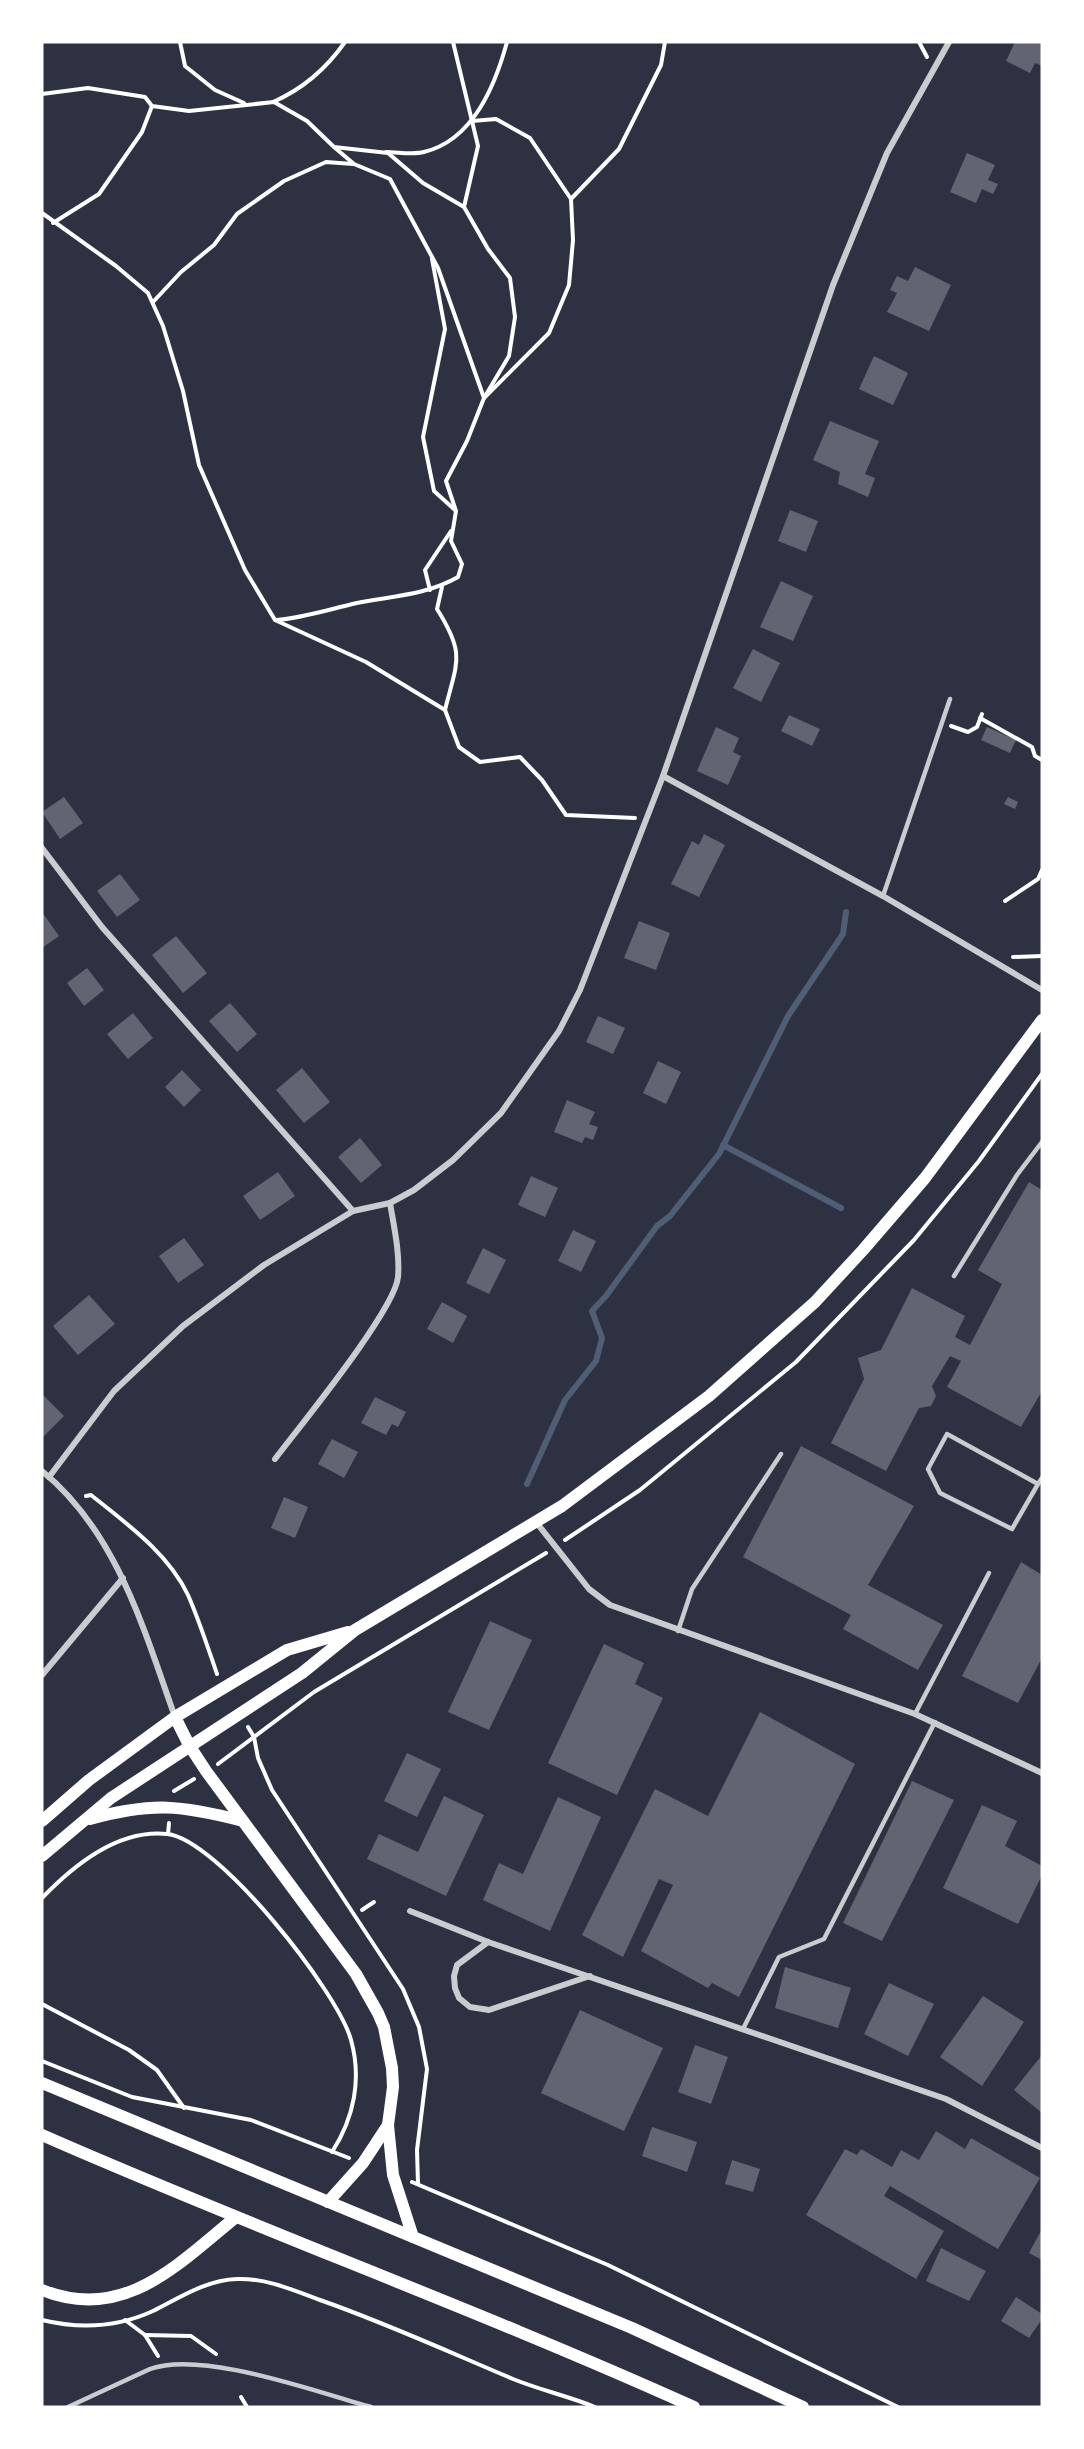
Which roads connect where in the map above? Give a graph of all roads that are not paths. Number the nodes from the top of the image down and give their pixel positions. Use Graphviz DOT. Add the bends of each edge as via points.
graph roads {
  1 [pos="949,42"];
  2 [pos="950,699"];
  3 [pos="663,776"];
  4 [pos="42,848"];
  5 [pos="883,896"];
  6 [pos="1042,990"];
  7 [pos="1042,1020"];
  8 [pos="1042,1142"];
  9 [pos="390,1203"];
  10 [pos="353,1211"];
  11 [pos="954,1276"];
  12 [pos="782,1454"];
  13 [pos="275,1459"];
  14 [pos="42,1472"];
  15 [pos="49,1477"];
  16 [pos="1042,1478"];
  17 [pos="1038,1484"];
  18 [pos="536,1522"];
  19 [pos="989,1573"];
  20 [pos="123,1578"];
  21 [pos="355,1630"];
  22 [pos="678,1631"];
  23 [pos="42,1675"];
  24 [pos="915,1714"];
  25 [pos="176,1717"];
  26 [pos="935,1722"];
  27 [pos="189,1745"];
  28 [pos="1042,1773"];
  29 [pos="42,1821"];
  30 [pos="83,1821"];
  31 [pos="243,1821"];
  32 [pos="42,1856"];
  33 [pos="411,1911"];
  34 [pos="488,1942"];
  35 [pos="591,1976"];
  36 [pos="743,2029"];
  37 [pos="42,2083"];
  38 [pos="388,2125"];
  39 [pos="42,2135"];
  40 [pos="1042,2148"];
  41 [pos="328,2202"];
  42 [pos="236,2217"];
  43 [pos="413,2237"];
  44 [pos="42,2290"];
  45 [pos="68,2407"];
  46 [pos="371,2407"];
  47 [pos="694,2407"];
  48 [pos="803,2407"];
  1 -- 3 [label="street" via="887,153 833,285"];
  2 -- 5 [label="lane"];
  3 -- 5 [label="street"];
  3 -- 9 [label="street" via="580,990 560,1031 481,1136 422,1184"];
  4 -- 10 [label="street" via="102,927"];
  5 -- 6 [label="street"];
  7 -- 18 [label="main road" via="925,1178 815,1302 709,1396"];
  8 -- 11 [label="lane"];
  9 -- 10 [label="street"];
  9 -- 13 [label="street" via="398,1278 390,1300"];
  10 -- 15 [label="street" via="264,1265 183,1326 114,1391"];
  12 -- 22 [label="lane" via="692,1589"];
  14 -- 15 [label="street"];
  15 -- 20 [label="street" via="69,1496 109,1550"];
  16 -- 17 [label="lane"];
  17 -- 17 [label="lane" via="947,1434 928,1469 940,1493 1012,1529"];
  18 -- 21 [label="main road"];
  18 -- 22 [label="street" via="596,1595 610,1605"];
  19 -- 24 [label="lane"];
  20 -- 23 [label="street"];
  20 -- 25 [label="street"];
  21 -- 25 [label="main road" via="288,1650"];
  21 -- 27 [label="main road" via="302,1673"];
  22 -- 24 [label="street"];
  24 -- 26 [label="street"];
  25 -- 27 [label="main road"];
  25 -- 29 [label="main road" via="88,1780"];
  26 -- 28 [label="street"];
  26 -- 36 [label="lane" via="824,1939 778,1957"];
  27 -- 30 [label="main road"];
  27 -- 31 [label="main road"];
  30 -- 31 [label="main road" via="122,1810 170,1806"];
  30 -- 32 [label="main road"];
  31 -- 38 [label="main road" via="356,1974 378,2013 392,2068"];
  33 -- 34 [label="street"];
  34 -- 35 [label="street"];
  34 -- 35 [label="street" via="458,1965 454,1976 459,1998 470,2007 489,2010"];
  35 -- 36 [label="street"];
  36 -- 40 [label="street" via="946,2099"];
  37 -- 41 [label="main road"];
  38 -- 41 [label="main road" via="363,2163"];
  38 -- 43 [label="main road" via="393,2175"];
  39 -- 42 [label="main road"];
  41 -- 43 [label="main road"];
  42 -- 44 [label="main road" via="160,2278 134,2291 108,2299 82,2299"];
  42 -- 47 [label="main road" via="499,2322"];
  43 -- 48 [label="main road" via="632,2328"];
  45 -- 46 [label="lane" via="163,2364 180,2363 227,2370"];
}
